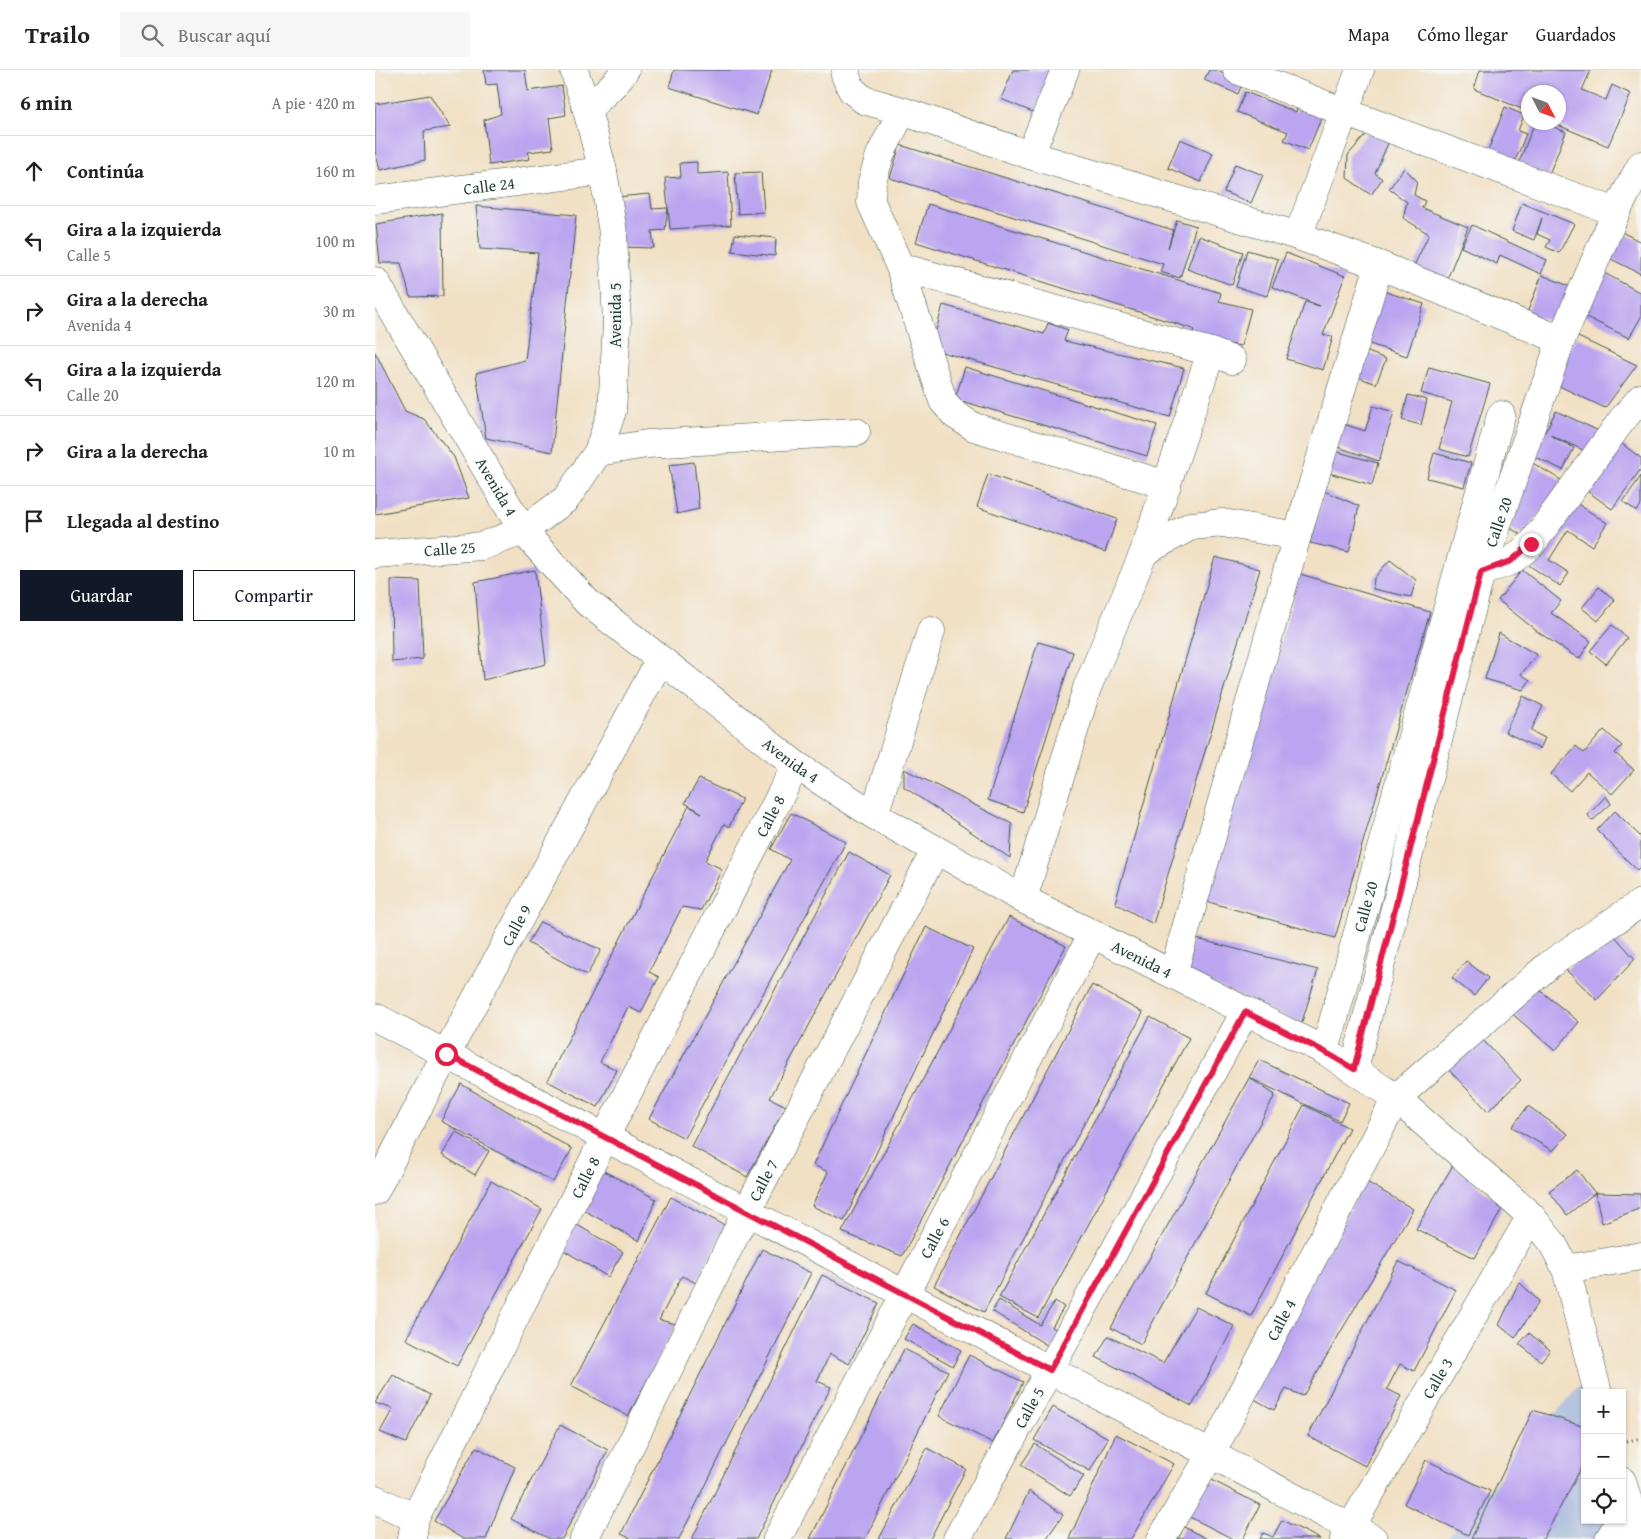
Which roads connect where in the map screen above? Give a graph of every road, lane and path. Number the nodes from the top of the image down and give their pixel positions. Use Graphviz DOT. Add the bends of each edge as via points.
graph roads {
  1 [pos="574,70"];
  2 [pos="625,70"];
  3 [pos="846,70"];
  4 [pos="1065,70"];
  5 [pos="1237,70"];
  6 [pos="1360,70"];
  7 [pos="587,110"];
  8 [pos="902,111"];
  9 [pos="1343,112"];
  10 [pos="1029,155"];
  11 [pos="1641,164"];
  12 [pos="603,170"];
  13 [pos="375,200"];
  14 [pos="1616,212"];
  15 [pos="1298,236"];
  16 [pos="1379,265"];
  17 [pos="900,267"];
  18 [pos="375,280"];
  19 [pos="1561,340"];
  20 [pos="1641,398"];
  21 [pos="1501,414"];
  22 [pos="1632,426"];
  23 [pos="856,432"];
  24 [pos="598,452"];
  25 [pos="1167,485"];
  26 [pos="523,531"];
  27 [pos="1297,536"];
  28 [pos="1144,552"];
  29 [pos="375,554"];
  30 [pos="1481,572"];
  31 [pos="931,631"];
  32 [pos="660,660"];
  33 [pos="796,765"];
  34 [pos="874,816"];
  35 [pos="935,851"];
  36 [pos="1023,899"];
  37 [pos="1641,904"];
  38 [pos="1092,935"];
  39 [pos="1173,974"];
  40 [pos="1245,1012"];
  41 [pos="375,1017"];
  42 [pos="1325,1052"];
  43 [pos="446,1054"];
  44 [pos="1354,1069"];
  45 [pos="1396,1098"];
  46 [pos="605,1137"];
  47 [pos="375,1191"];
  48 [pos="747,1212"];
  49 [pos="1531,1216"];
  50 [pos="1641,1256"];
  51 [pos="1566,1269"];
  52 [pos="905,1294"];
  53 [pos="1050,1370"];
  54 [pos="1597,1389"];
  55 [pos="1641,1438"];
  56 [pos="1626,1441"];
  57 [pos="1211,1454"];
  58 [pos="375,1499"];
  59 [pos="1626,1510"];
  60 [pos="1616,1524"];
  61 [pos="413,1529"];
  62 [pos="1356,1535"];
  63 [pos="584,1539"];
  64 [pos="777,1539"];
  65 [pos="957,1539"];
  66 [pos="1161,1539"];
  67 [pos="1609,1539"];
  68 [pos="1639,1539"];
  1 -- 7 [label="street, Avenida 5"];
  2 -- 7 [label="street"];
  3 -- 8 [label="street" via="852,90 865,100"];
  4 -- 10 [label="street"];
  5 -- 9 [label="street"];
  6 -- 9 [label="street"];
  7 -- 12 [label="street, Avenida 5"];
  8 -- 10 [label="street"];
  8 -- 17 [label="street" via="880,154 872,182 871,202"];
  9 -- 14 [label="street"];
  9 -- 15 [label="street"];
  10 -- 15 [label="street"];
  11 -- 14 [label="street, Calle 20"];
  12 -- 13 [label="street, Calle 24"];
  12 -- 24 [label="street, Avenida 5" via="613,233 617,324 612,412"];
  14 -- 19 [label="street, Calle 20"];
  15 -- 16 [label="street"];
  16 -- 19 [label="street"];
  16 -- 27 [label="street"];
  17 -- 25 [label="street" via="943,401 955,415 974,427"];
  17 -- 25 [label="street" via="1222,356"];
  18 -- 26 [label="street, Avenida 4"];
  19 -- 30 [label="street, Calle 20"];
  20 -- 22 [label="street"];
  21 -- 42 [label="street, Calle 20"];
  22 -- 30 [label="street" via="1531,544 1511,561"];
  23 -- 24 [label="street" via="647,444"];
  24 -- 26 [label="street, Avenida 5" via="565,499"];
  25 -- 28 [label="street"];
  26 -- 29 [label="street, Calle 25" via="482,546"];
  26 -- 32 [label="street, Avenida 4" via="587,602"];
  27 -- 28 [label="street" via="1223,523 1191,526"];
  27 -- 39 [label="street"];
  28 -- 36 [label="street" via="1087,688"];
  30 -- 44 [label="street, Calle 20"];
  31 -- 34 [label="street"];
  32 -- 33 [label="street, Avenida 4"];
  32 -- 43 [label="street, Calle 9"];
  33 -- 34 [label="street, Avenida 4"];
  33 -- 46 [label="street, Calle 8"];
  34 -- 35 [label="street, Avenida 4"];
  35 -- 36 [label="street, Avenida 4"];
  35 -- 48 [label="street, Calle 7"];
  36 -- 38 [label="street, Avenida 4"];
  37 -- 45 [label="street" via="1550,964"];
  38 -- 39 [label="street, Avenida 4"];
  38 -- 52 [label="street, Calle 6"];
  39 -- 40 [label="street, Avenida 4"];
  40 -- 42 [label="street, Avenida 4"];
  40 -- 53 [label="street, Calle 5"];
  41 -- 43 [label="street"];
  42 -- 44 [label="street, Avenida 4"];
  43 -- 46 [label="street"];
  43 -- 47 [label="street, Calle 9"];
  44 -- 45 [label="street, Avenida 4"];
  45 -- 49 [label="street, Avenida 4"];
  45 -- 57 [label="street, Calle 4"];
  46 -- 48 [label="street"];
  46 -- 61 [label="street, Calle 8"];
  48 -- 52 [label="street"];
  48 -- 63 [label="street, Calle 7"];
  49 -- 51 [label="street, Avenida 4" via="1553,1244"];
  49 -- 62 [label="street, Calle 3"];
  50 -- 51 [label="street"];
  51 -- 54 [label="street, Avenida 4"];
  52 -- 53 [label="street"];
  52 -- 64 [label="street, Calle 6"];
  53 -- 57 [label="street"];
  53 -- 65 [label="street, Calle 5"];
  55 -- 56 [label="path"];
  57 -- 62 [label="street"];
  57 -- 66 [label="street, Calle 4"];
  58 -- 61 [label="street"];
  59 -- 68 [label="street"];
  60 -- 67 [label="street"];
}
